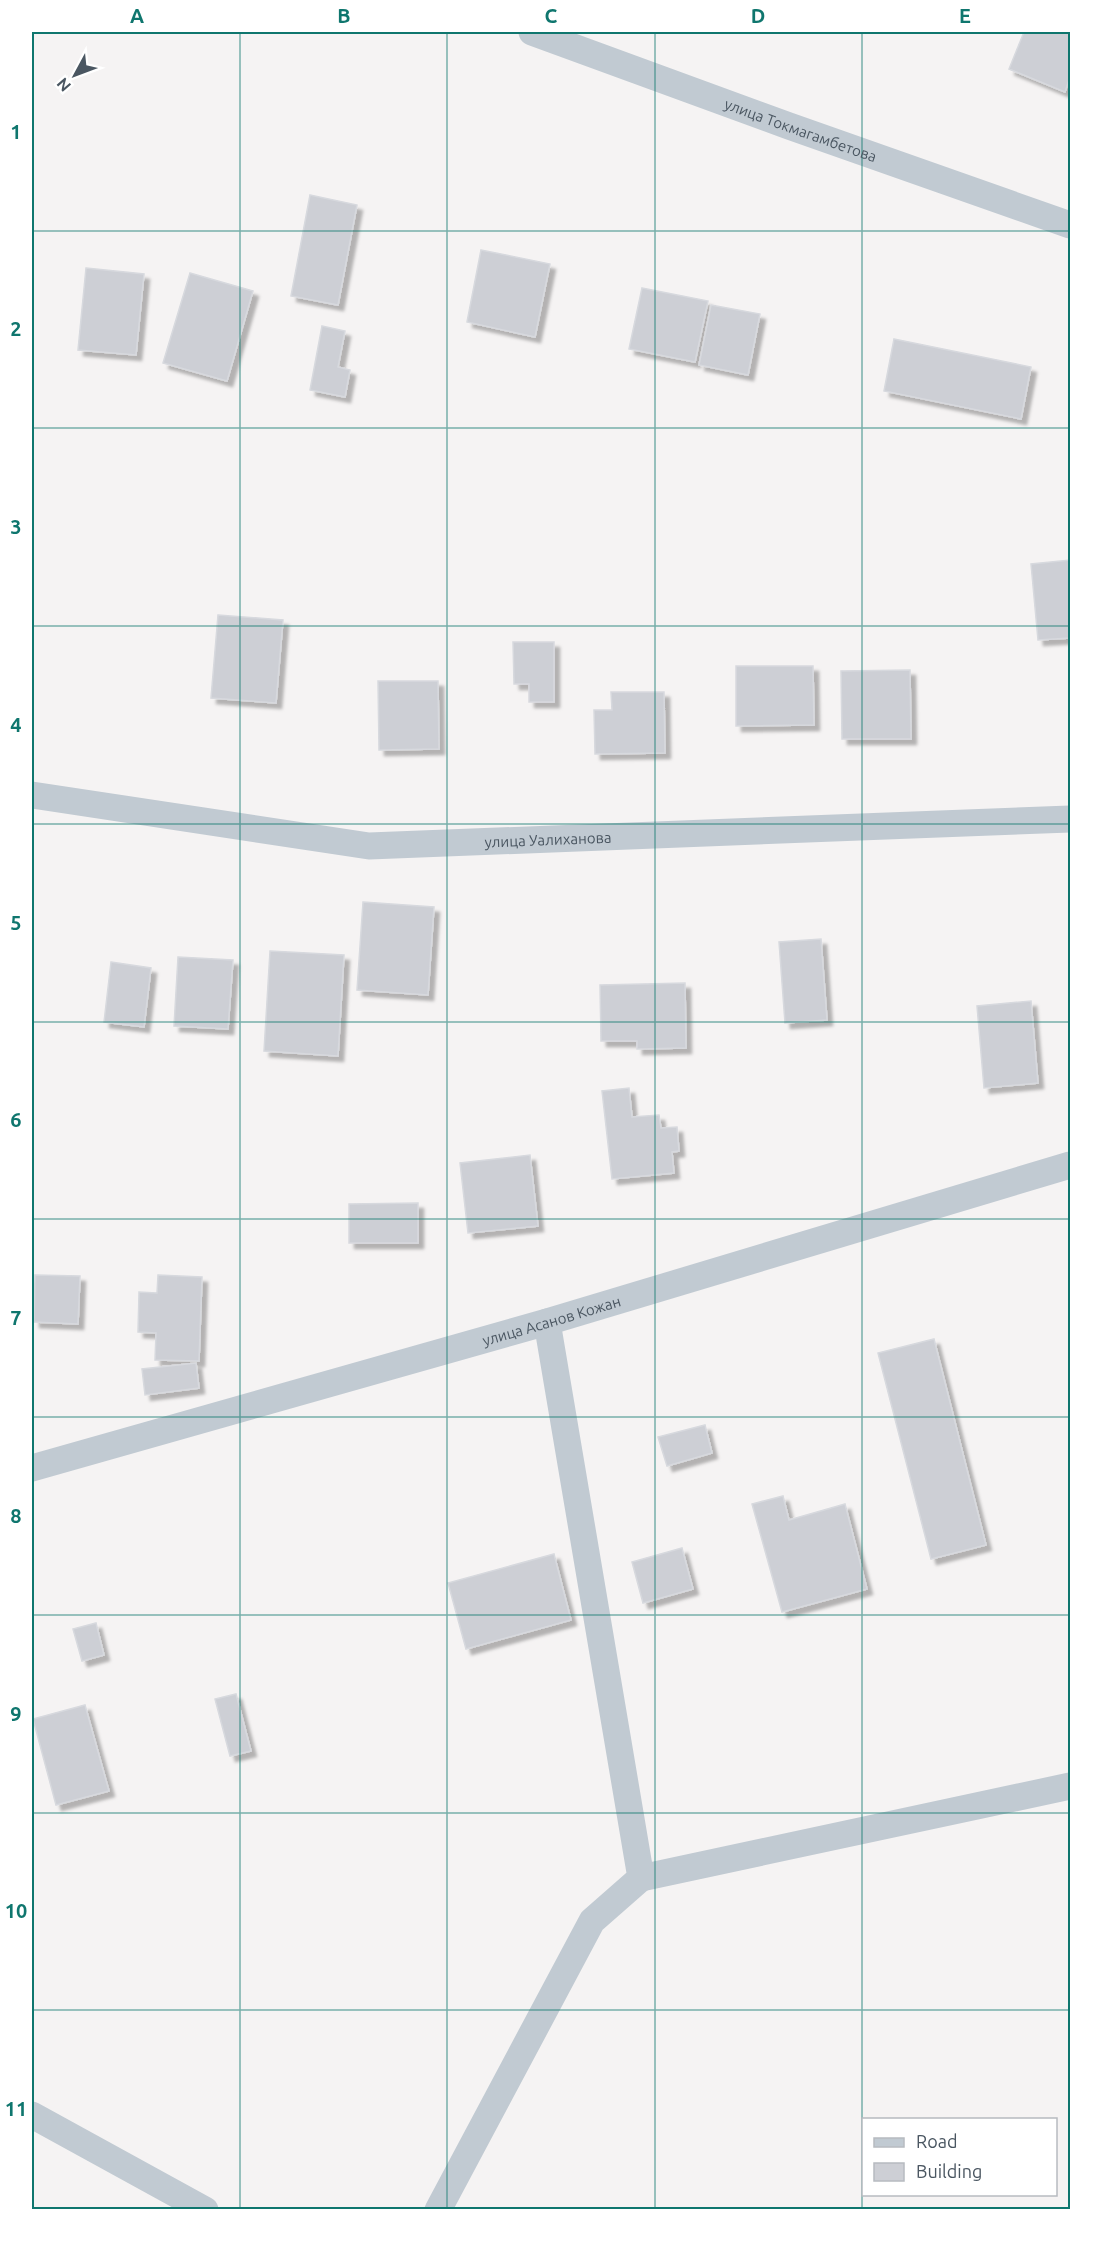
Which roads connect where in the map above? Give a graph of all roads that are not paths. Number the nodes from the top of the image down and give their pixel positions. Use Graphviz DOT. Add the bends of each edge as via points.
graph roads {
  1 [pos="532,32"];
  2 [pos="1071,225"];
  3 [pos="32,795"];
  4 [pos="1071,819"];
  5 [pos="1071,1165"];
  6 [pos="547,1322"];
  7 [pos="32,1468"];
  8 [pos="1071,1786"];
  9 [pos="641,1878"];
  10 [pos="32,2115"];
  11 [pos="205,2210"];
  12 [pos="438,2210"];
  1 -- 2 [label="street, улица Токмагамбетова"];
  3 -- 4 [label="street, улица Уалиханова" via="369,846"];
  5 -- 6 [label="street, улица Асанов Кожан"];
  6 -- 7 [label="street, улица Асанов Кожан"];
  6 -- 9 [label="street"];
  8 -- 9 [label="street"];
  9 -- 12 [label="street" via="592,1921"];
  10 -- 11 [label="street"];
}
